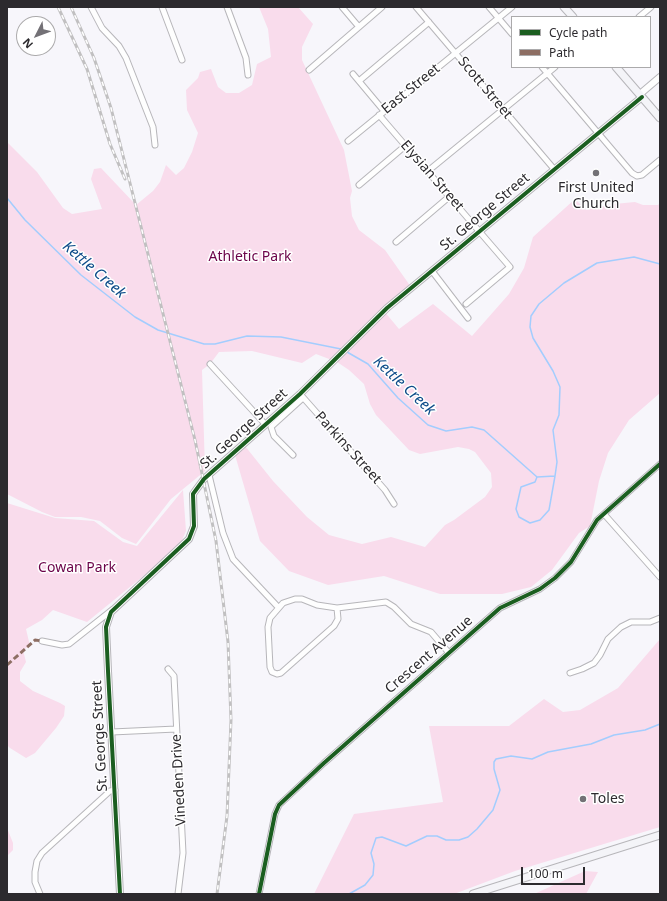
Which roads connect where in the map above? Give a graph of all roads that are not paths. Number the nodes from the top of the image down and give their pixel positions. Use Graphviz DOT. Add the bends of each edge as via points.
graph roads {
  1 [pos="91,7"];
  2 [pos="162,7"];
  3 [pos="227,7"];
  4 [pos="342,7"];
  5 [pos="382,7"];
  6 [pos="416,7"];
  7 [pos="489,7"];
  8 [pos="512,7"];
  9 [pos="564,7"];
  10 [pos="651,7"];
  11 [pos="572,16"];
  12 [pos="640,16"];
  13 [pos="498,18"];
  14 [pos="429,22"];
  15 [pos="359,27"];
  16 [pos="511,33"];
  17 [pos="456,53"];
  18 [pos="182,60"];
  19 [pos="543,68"];
  20 [pos="554,68"];
  21 [pos="617,68"];
  22 [pos="309,70"];
  23 [pos="547,73"];
  24 [pos="248,74"];
  25 [pos="353,74"];
  26 [pos="660,76"];
  27 [pos="359,81"];
  28 [pos="641,96"];
  29 [pos="503,109"];
  30 [pos="384,111"];
  31 [pos="379,115"];
  32 [pos="660,118"];
  33 [pos="598,134"];
  34 [pos="348,141"];
  35 [pos="155,146"];
  36 [pos="405,146"];
  37 [pos="660,160"];
  38 [pos="554,169"];
  39 [pos="428,171"];
  40 [pos="358,185"];
  41 [pos="450,196"];
  42 [pos="480,231"];
  43 [pos="396,242"];
  44 [pos="432,271"];
  45 [pos="466,304"];
  46 [pos="468,318"];
  47 [pos="210,364"];
  48 [pos="302,396"];
  49 [pos="265,424"];
  50 [pos="293,456"];
  51 [pos="660,465"];
  52 [pos="209,475"];
  53 [pos="394,504"];
  54 [pos="604,514"];
  55 [pos="660,577"];
  56 [pos="278,607"];
  57 [pos="114,608"];
  58 [pos="336,608"];
  59 [pos="660,618"];
  60 [pos="42,641"];
  61 [pos="449,653"];
  62 [pos="168,669"];
  63 [pos="570,673"];
  64 [pos="176,729"];
  65 [pos="112,732"];
  66 [pos="115,790"];
  67 [pos="660,835"];
  68 [pos="40,894"];
  69 [pos="120,894"];
  70 [pos="178,894"];
  71 [pos="260,894"];
  72 [pos="474,894"];
  1 -- 35 [label="street" via="102,28 119,46 126,58 153,127"];
  2 -- 18 [label="street"];
  3 -- 24 [label="street" via="246,58"];
  4 -- 15 [label="street"];
  5 -- 15 [label="street"];
  6 -- 14 [label="street, Scott Street"];
  7 -- 13 [label="street"];
  8 -- 13 [label="street, East Street"];
  9 -- 11 [label="main road"];
  10 -- 12 [label="street"];
  13 -- 16 [label="street"];
  13 -- 17 [label="street, East Street"];
  14 -- 17 [label="street, Scott Street"];
  14 -- 27 [label="street"];
  15 -- 22 [label="street"];
  17 -- 29 [label="street, Scott Street"];
  17 -- 30 [label="street, East Street"];
  19 -- 23 [label="street"];
  20 -- 23 [label="street"];
  21 -- 28 [label="main road"];
  23 -- 29 [label="street"];
  23 -- 33 [label="street"];
  25 -- 27 [label="street"];
  26 -- 28 [label="street, St. George Street"];
  27 -- 30 [label="street"];
  28 -- 32 [label="main road"];
  28 -- 33 [label="street, St. George Street"];
  29 -- 38 [label="street, Scott Street"];
  29 -- 39 [label="street"];
  30 -- 31 [label="street, East Street"];
  31 -- 34 [label="street, East Street"];
  31 -- 36 [label="street, Elysian Street"];
  33 -- 37 [label="street" via="637,176 642,175"];
  33 -- 38 [label="street, St. George Street"];
  36 -- 39 [label="street, Elysian Street"];
  36 -- 40 [label="street"];
  38 -- 42 [label="street, St. George Street"];
  39 -- 41 [label="street, Elysian Street"];
  41 -- 42 [label="street, Elysian Street"];
  41 -- 43 [label="street"];
  42 -- 44 [label="street, St. George Street"];
  42 -- 45 [label="street, Elysian Street" via="510,267"];
  44 -- 46 [label="street"];
  44 -- 48 [label="street, St. George Street" via="387,308"];
  47 -- 49 [label="street"];
  48 -- 49 [label="street, St. George Street"];
  48 -- 50 [label="street" via="271,427 274,436"];
  48 -- 53 [label="street, Parkins Street" via="385,490"];
  49 -- 52 [label="street, St. George Street"];
  51 -- 54 [label="street, Crescent Avenue"];
  52 -- 56 [label="street" via="223,533 233,560"];
  52 -- 57 [label="street, St. George Street" via="197,486 193,494 194,526 189,539"];
  54 -- 55 [label="street"];
  54 -- 61 [label="street, Crescent Avenue" via="595,523 568,565 555,578 540,589 500,608"];
  56 -- 58 [label="street" via="286,601 299,598 317,605"];
  56 -- 58 [label="street" via="272,614 268,626 270,669 277,674 334,626 338,619"];
  57 -- 60 [label="street" via="70,644"];
  57 -- 65 [label="street, St. George Street" via="109,614 106,627"];
  58 -- 61 [label="street" via="386,602 411,624 431,632"];
  59 -- 63 [label="street" via="650,622 631,622 621,627 608,639 594,663"];
  61 -- 71 [label="street, Crescent Avenue" via="279,805 275,814"];
  62 -- 64 [label="street, Vineden Drive" via="174,676"];
  64 -- 65 [label="street"];
  64 -- 70 [label="street, Vineden Drive" via="183,853"];
  65 -- 66 [label="street, St. George Street"];
  66 -- 68 [label="street" via="110,791 42,853 35,872 35,882"];
  66 -- 69 [label="street, St. George Street"];
  67 -- 72 [label="main road"];
}
